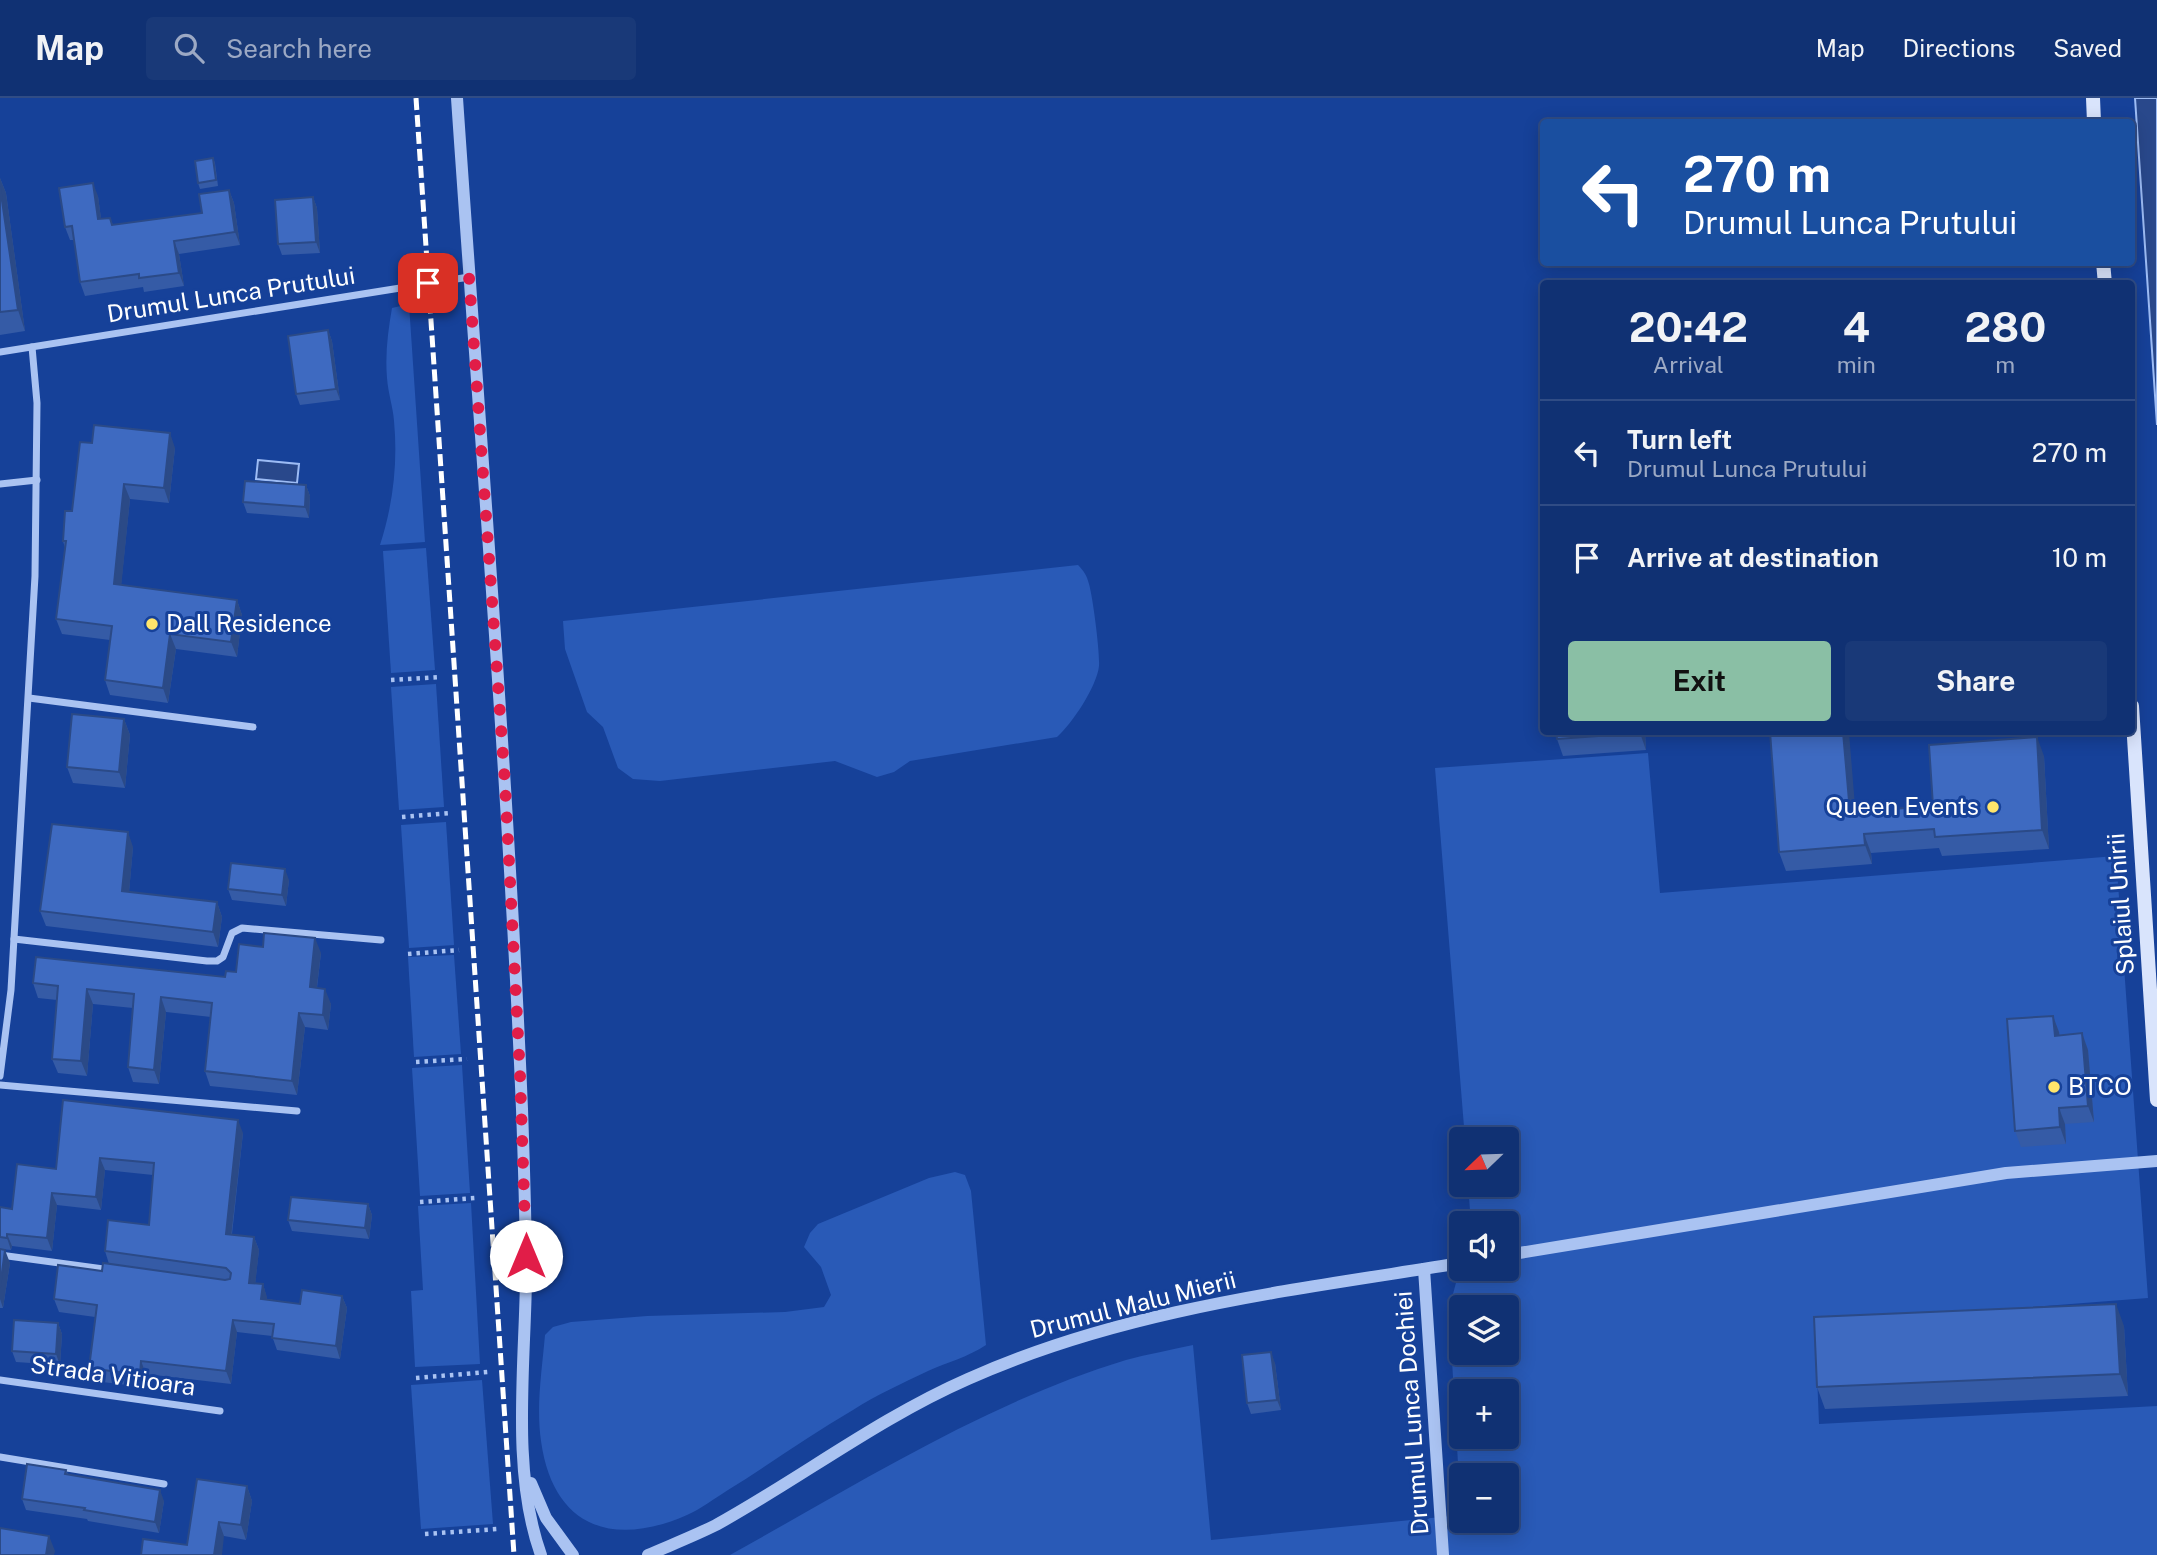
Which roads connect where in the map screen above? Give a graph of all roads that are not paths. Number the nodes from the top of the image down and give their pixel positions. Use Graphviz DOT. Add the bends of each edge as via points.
graph roads {
  1 [pos="457,98"];
  2 [pos="2093,98"];
  3 [pos="2094,119"];
  4 [pos="469,277"];
  5 [pos="32,347"];
  6 [pos="0,352"];
  7 [pos="37,480"];
  8 [pos="0,484"];
  9 [pos="29,698"];
  10 [pos="253,727"];
  11 [pos="2134,735"];
  12 [pos="14,939"];
  13 [pos="381,940"];
  14 [pos="0,1076"];
  15 [pos="0,1085"];
  16 [pos="2157,1100"];
  17 [pos="297,1111"];
  18 [pos="2157,1161"];
  19 [pos="1519,1253"];
  20 [pos="0,1255"];
  21 [pos="1449,1264"];
  22 [pos="1424,1269"];
  23 [pos="122,1272"];
  24 [pos="0,1380"];
  25 [pos="220,1411"];
  26 [pos="0,1457"];
  27 [pos="524,1463"];
  28 [pos="164,1484"];
  29 [pos="541,1555"];
  30 [pos="573,1555"];
  31 [pos="648,1555"];
  32 [pos="1443,1555"];
  1 -- 4 [label="street"];
  2 -- 3 [label="main road"];
  4 -- 5 [label="street, Drumul Lunca Prutului"];
  4 -- 27 [label="street" via="520,1075 526,1212"];
  5 -- 6 [label="street, Drumul Lunca Prutului"];
  5 -- 7 [label="street"];
  7 -- 8 [label="street"];
  7 -- 9 [label="street"];
  9 -- 10 [label="street"];
  9 -- 12 [label="street"];
  11 -- 16 [label="main road, Splaiul Unirii"];
  12 -- 13 [label="street" via="207,961 223,957 232,933 242,929"];
  12 -- 14 [label="street"];
  15 -- 17 [label="street"];
  18 -- 19 [label="street" via="2006,1172"];
  20 -- 23 [label="street"];
  21 -- 22 [label="street, Drumul Malu Mierii"];
  22 -- 31 [label="street, Drumul Malu Mierii" via="1205,1305 1098,1331 1015,1358 921,1402 722,1521"];
  22 -- 32 [label="street, Drumul Lunca Dochiei"];
  24 -- 25 [label="street, Strada Vitioara"];
  26 -- 28 [label="street"];
  27 -- 29 [label="street"];
  27 -- 30 [label="street" via="546,1518"];
}
